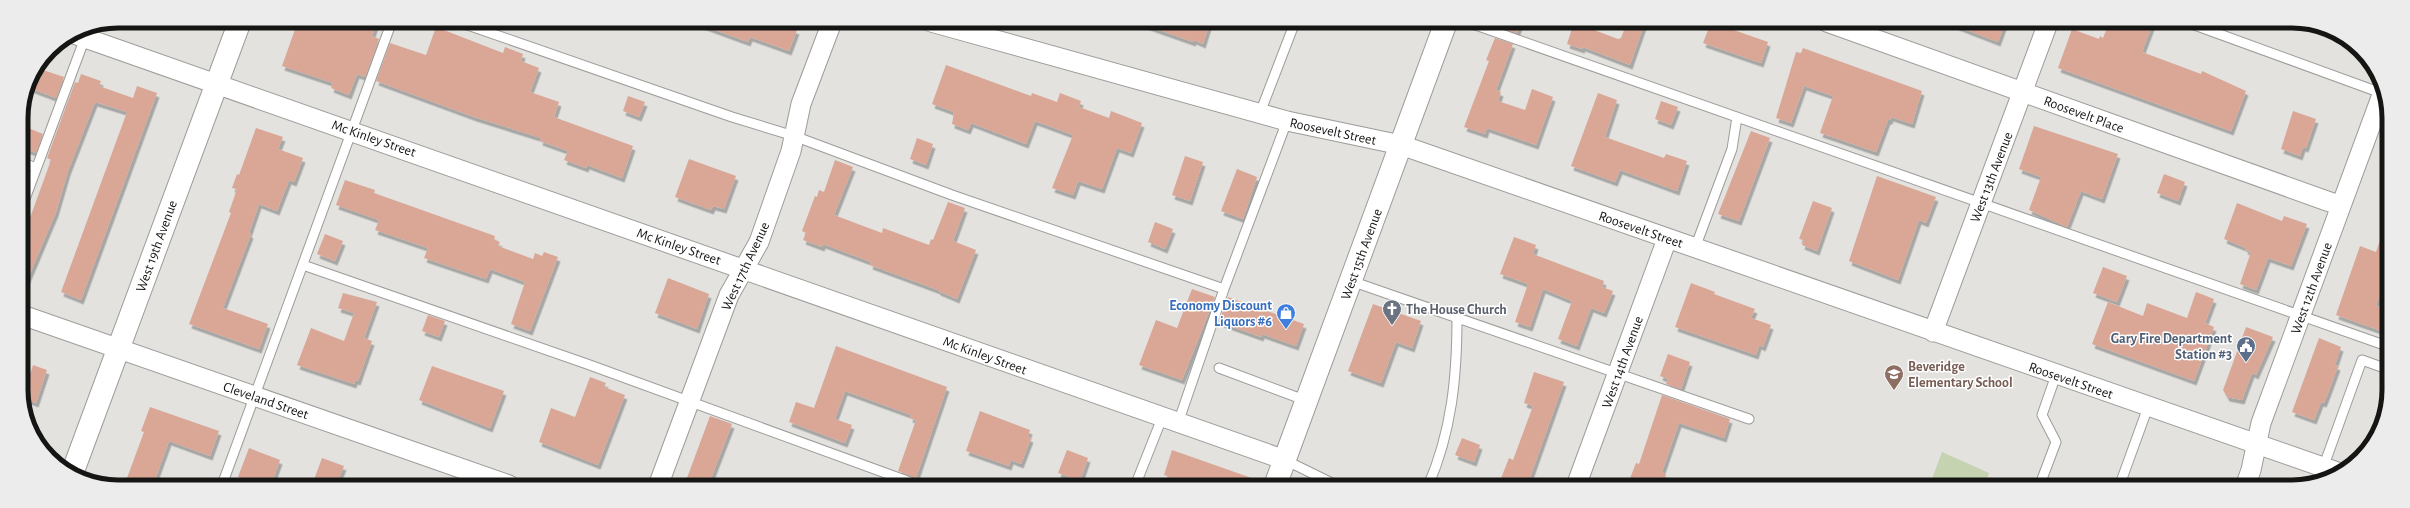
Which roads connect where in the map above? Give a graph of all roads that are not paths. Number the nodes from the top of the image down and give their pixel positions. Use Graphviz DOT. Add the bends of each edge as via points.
graph roads {
  1 [pos="237,28"];
  2 [pos="389,28"];
  3 [pos="476,28"];
  4 [pos="830,28"];
  5 [pos="952,28"];
  6 [pos="1293,28"];
  7 [pos="1444,28"];
  8 [pos="1484,28"];
  9 [pos="1844,28"];
  10 [pos="2046,28"];
  11 [pos="2204,28"];
  12 [pos="86,34"];
  13 [pos="81,36"];
  14 [pos="217,83"];
  15 [pos="2378,91"];
  16 [pos="2022,92"];
  17 [pos="2380,101"];
  18 [pos="1260,114"];
  19 [pos="1737,117"];
  20 [pos="1287,121"];
  21 [pos="352,131"];
  22 [pos="794,136"];
  23 [pos="1400,145"];
  24 [pos="28,165"];
  25 [pos="36,168"];
  26 [pos="28,190"];
  27 [pos="1981,203"];
  28 [pos="2341,206"];
  29 [pos="1667,239"];
  30 [pos="1695,248"];
  31 [pos="302,265"];
  32 [pos="744,269"];
  33 [pos="1351,280"];
  34 [pos="1224,289"];
  35 [pos="2300,316"];
  36 [pos="28,317"];
  37 [pos="1457,317"];
  38 [pos="1933,332"];
  39 [pos="2382,344"];
  40 [pos="119,348"];
  41 [pos="2382,367"];
  42 [pos="1219,368"];
  43 [pos="1618,372"];
  44 [pos="2056,374"];
  45 [pos="255,396"];
  46 [pos="1306,401"];
  47 [pos="689,403"];
  48 [pos="2148,407"];
  49 [pos="1749,419"];
  50 [pos="1170,421"];
  51 [pos="2256,444"];
  52 [pos="1285,460"];
  53 [pos="74,468"];
  54 [pos="2331,470"];
  55 [pos="224,480"];
  56 [pos="491,480"];
  57 [pos="660,480"];
  58 [pos="904,480"];
  59 [pos="1138,480"];
  60 [pos="1277,480"];
  61 [pos="1326,480"];
  62 [pos="1430,480"];
  63 [pos="1578,480"];
  64 [pos="2042,480"];
  65 [pos="2122,480"];
  66 [pos="2247,480"];
  1 -- 14 [label="main road, West 19th Avenue"];
  2 -- 21 [label="lane"];
  3 -- 22 [label="lane"];
  4 -- 22 [label="street, West 17th Avenue" via="801,104"];
  5 -- 18 [label="street, Roosevelt Street"];
  6 -- 18 [label="lane"];
  7 -- 23 [label="main road, West 15th Avenue"];
  8 -- 19 [label="lane"];
  9 -- 16 [label="street, Roosevelt Place"];
  10 -- 16 [label="street, West 13th Avenue"];
  11 -- 15 [label="lane"];
  12 -- 14 [label="street, Mc Kinley Street"];
  13 -- 25 [label="lane"];
  14 -- 21 [label="street, Mc Kinley Street"];
  14 -- 40 [label="main road, West 19th Avenue"];
  16 -- 27 [label="street, West 13th Avenue"];
  16 -- 28 [label="street, Roosevelt Place"];
  17 -- 28 [label="street, West 12th Avenue"];
  18 -- 20 [label="street, Roosevelt Street"];
  19 -- 27 [label="lane"];
  19 -- 30 [label="lane" via="1732,149"];
  20 -- 23 [label="street, Roosevelt Street"];
  20 -- 34 [label="lane"];
  21 -- 31 [label="lane"];
  21 -- 32 [label="street, Mc Kinley Street"];
  22 -- 32 [label="street, West 17th Avenue" via="759,242"];
  22 -- 34 [label="lane" via="952,195"];
  23 -- 29 [label="street, Roosevelt Street"];
  23 -- 33 [label="main road, West 15th Avenue"];
  24 -- 25 [label="lane"];
  25 -- 26 [label="lane"];
  27 -- 35 [label="lane"];
  27 -- 38 [label="street, West 13th Avenue"];
  28 -- 35 [label="street, West 12th Avenue"];
  29 -- 30 [label="street, Roosevelt Street"];
  29 -- 43 [label="street, West 14th Avenue"];
  30 -- 38 [label="street, Roosevelt Street"];
  31 -- 45 [label="lane"];
  31 -- 47 [label="lane" via="587,364"];
  32 -- 47 [label="street, West 17th Avenue" via="729,295"];
  32 -- 50 [label="street, Mc Kinley Street"];
  33 -- 37 [label="lane"];
  33 -- 46 [label="main road, West 15th Avenue"];
  34 -- 50 [label="lane"];
  35 -- 39 [label="lane"];
  35 -- 51 [label="street, West 12th Avenue" via="2261,423"];
  36 -- 40 [label="street, Cleveland Street"];
  37 -- 43 [label="lane"];
  37 -- 62 [label="lane" via="1454,394 1440,456"];
  38 -- 44 [label="street, Roosevelt Street"];
  40 -- 45 [label="street, Cleveland Street"];
  40 -- 53 [label="main road, West 19th Avenue"];
  41 -- 54 [label="lane" via="2362,360"];
  42 -- 46 [label="lane"];
  43 -- 49 [label="lane"];
  43 -- 63 [label="street, West 14th Avenue"];
  44 -- 48 [label="street, Roosevelt Street"];
  44 -- 64 [label="lane" via="2042,415 2056,442"];
  45 -- 55 [label="lane"];
  45 -- 56 [label="street, Cleveland Street"];
  46 -- 52 [label="main road, West 15th Avenue"];
  47 -- 57 [label="street, West 17th Avenue"];
  47 -- 58 [label="lane"];
  48 -- 51 [label="street, Roosevelt Street"];
  48 -- 65 [label="lane"];
  50 -- 52 [label="street, Mc Kinley Street"];
  50 -- 59 [label="lane"];
  51 -- 54 [label="street, Roosevelt Street"];
  51 -- 66 [label="street, West 12th Avenue"];
  52 -- 60 [label="main road, West 15th Avenue"];
  52 -- 61 [label="lane"];
}
